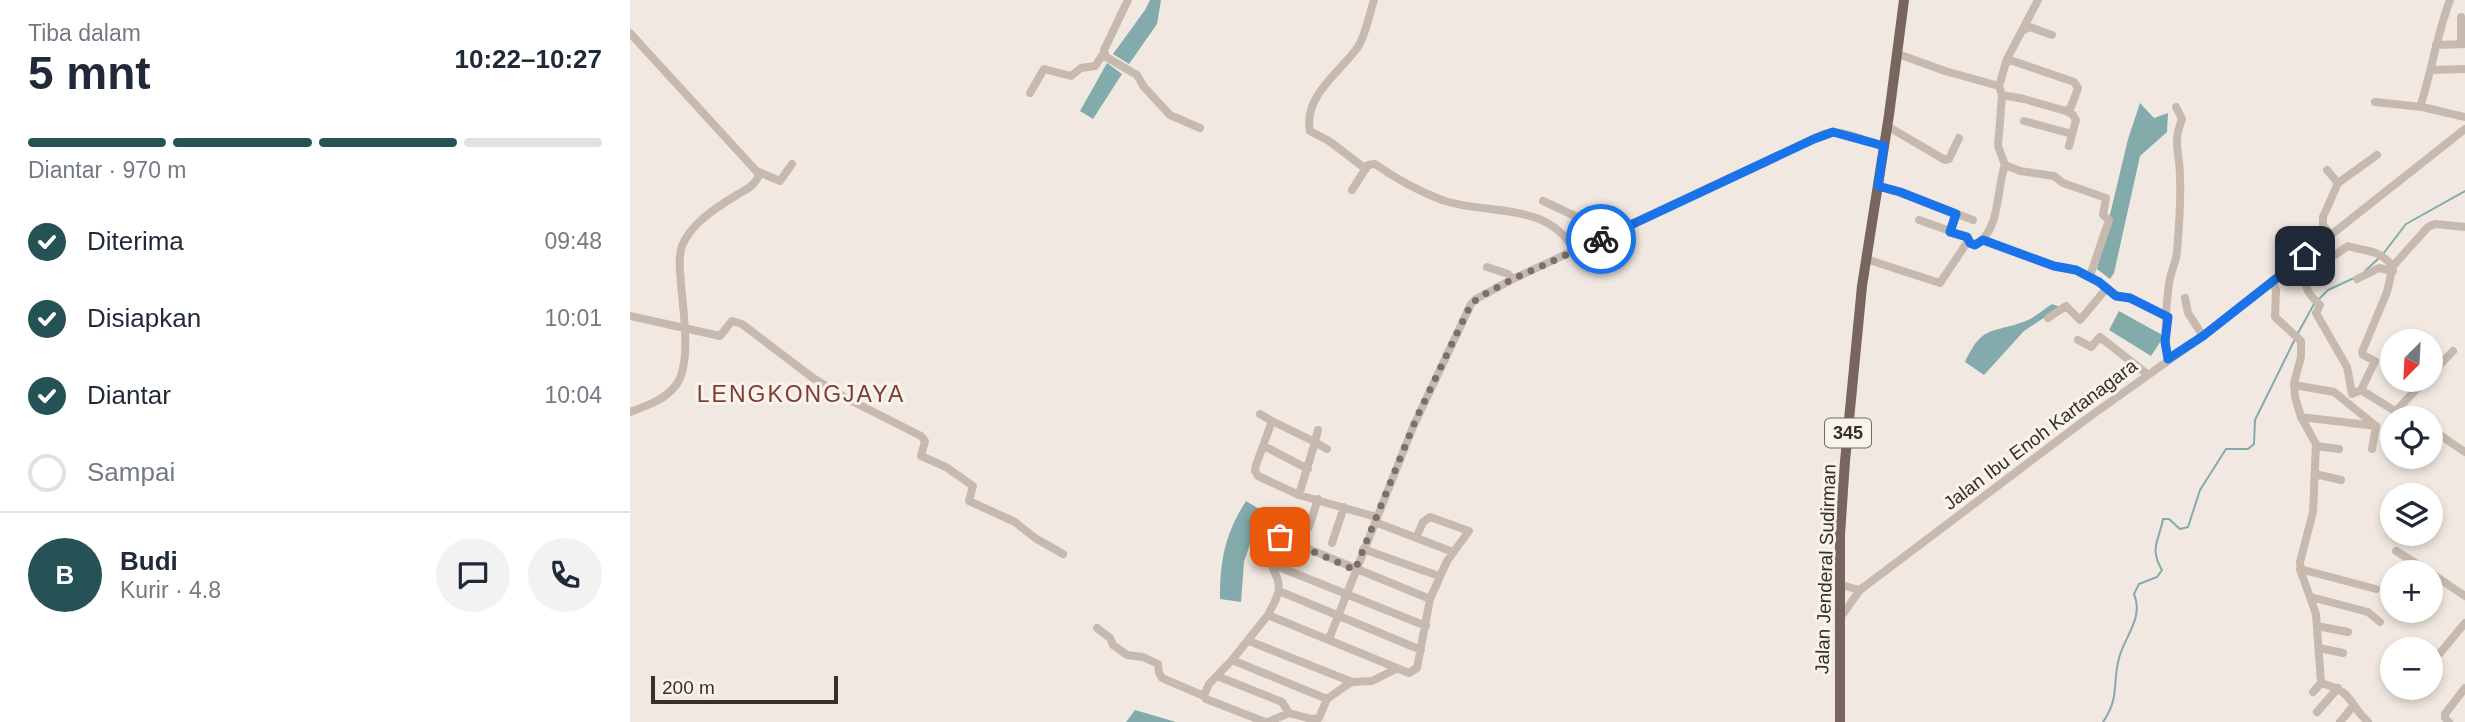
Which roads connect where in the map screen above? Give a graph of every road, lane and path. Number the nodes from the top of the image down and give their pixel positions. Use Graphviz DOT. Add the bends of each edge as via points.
graph roads {
  1 [pos="1128,0"];
  2 [pos="1374,0"];
  3 [pos="1904,0"];
  4 [pos="2038,0"];
  5 [pos="2450,0"];
  6 [pos="2461,17"];
  7 [pos="2022,31"];
  8 [pos="630,33"];
  9 [pos="2053,35"];
  10 [pos="2463,44"];
  11 [pos="2436,45"];
  12 [pos="1104,53"];
  13 [pos="1898,54"];
  14 [pos="2007,59"];
  15 [pos="2465,69"];
  16 [pos="2431,70"];
  17 [pos="2001,90"];
  18 [pos="1030,93"];
  19 [pos="2375,102"];
  20 [pos="2176,107"];
  21 [pos="2421,107"];
  22 [pos="2066,111"];
  23 [pos="2465,117"];
  24 [pos="2024,121"];
  25 [pos="1887,127"];
  26 [pos="1200,128"];
  27 [pos="2465,129"];
  28 [pos="2072,134"];
  29 [pos="1959,138"];
  30 [pos="1884,146"];
  31 [pos="2069,146"];
  32 [pos="2377,155"];
  33 [pos="792,164"];
  34 [pos="2005,165"];
  35 [pos="1366,169"];
  36 [pos="2327,170"];
  37 [pos="759,172"];
  38 [pos="2338,183"];
  39 [pos="1878,186"];
  40 [pos="1352,190"];
  41 [pos="1543,201"];
  42 [pos="1956,214"];
  43 [pos="1919,220"];
  44 [pos="1973,220"];
  45 [pos="2465,227"];
  46 [pos="1621,229"];
  47 [pos="1950,232"];
  48 [pos="2331,234"];
  49 [pos="1983,240"];
  50 [pos="1970,243"];
  51 [pos="1575,251"];
  52 [pos="2309,253"];
  53 [pos="1866,259"];
  54 [pos="1487,267"];
  55 [pos="2393,268"];
  56 [pos="2090,276"];
  57 [pos="1513,279"];
  58 [pos="2357,279"];
  59 [pos="2272,282"];
  60 [pos="2106,289"];
  61 [pos="2185,298"];
  62 [pos="630,316"];
  63 [pos="2168,317"];
  64 [pos="2048,318"];
  65 [pos="685,327"];
  66 [pos="2203,336"];
  67 [pos="2078,340"];
  68 [pos="2453,351"];
  69 [pos="2168,359"];
  70 [pos="2443,361"];
  71 [pos="2147,374"];
  72 [pos="2294,385"];
  73 [pos="2361,390"];
  74 [pos="2414,392"];
  75 [pos="2388,406"];
  76 [pos="2401,406"];
  77 [pos="630,412"];
  78 [pos="1260,414"];
  79 [pos="2301,417"];
  80 [pos="1272,421"];
  81 [pos="2376,426"];
  82 [pos="1318,430"];
  83 [pos="2443,437"];
  84 [pos="1315,442"];
  85 [pos="1264,446"];
  86 [pos="2316,446"];
  87 [pos="1327,449"];
  88 [pos="2339,449"];
  89 [pos="2372,449"];
  90 [pos="2465,452"];
  91 [pos="1308,469"];
  92 [pos="2315,474"];
  93 [pos="2341,480"];
  94 [pos="1299,495"];
  95 [pos="1318,499"];
  96 [pos="1344,507"];
  97 [pos="1376,519"];
  98 [pos="1309,527"];
  99 [pos="1416,538"];
  100 [pos="1332,543"];
  101 [pos="1363,549"];
  102 [pos="2396,551"];
  103 [pos="1453,552"];
  104 [pos="1063,554"];
  105 [pos="2410,560"];
  106 [pos="1269,563"];
  107 [pos="2300,569"];
  108 [pos="1355,570"];
  109 [pos="1439,576"];
  110 [pos="2443,582"];
  111 [pos="1841,585"];
  112 [pos="2375,589"];
  113 [pos="1860,590"];
  114 [pos="1279,591"];
  115 [pos="1346,594"];
  116 [pos="2465,596"];
  117 [pos="2311,597"];
  118 [pos="1430,599"];
  119 [pos="1268,615"];
  120 [pos="1337,617"];
  121 [pos="1840,618"];
  122 [pos="2380,622"];
  123 [pos="2465,623"];
  124 [pos="1426,626"];
  125 [pos="2317,626"];
  126 [pos="1097,628"];
  127 [pos="2348,632"];
  128 [pos="1329,639"];
  129 [pos="1249,640"];
  130 [pos="2319,648"];
  131 [pos="2443,649"];
  132 [pos="1421,650"];
  133 [pos="2343,653"];
  134 [pos="1232,660"];
  135 [pos="1396,669"];
  136 [pos="1217,676"];
  137 [pos="1352,682"];
  138 [pos="2321,683"];
  139 [pos="2465,684"];
  140 [pos="2338,688"];
  141 [pos="2313,692"];
  142 [pos="1204,696"];
  143 [pos="1327,699"];
  144 [pos="2354,705"];
  145 [pos="2317,712"];
  146 [pos="1289,717"];
  147 [pos="1267,722"];
  148 [pos="1840,722"];
  149 [pos="2340,722"];
  150 [pos="2368,722"];
  151 [pos="2449,722"];
  1 -- 12 [label="street"];
  2 -- 35 [label="street" via="1359,45 1318,93 1309,124 1310,131"];
  3 -- 13 [label="main road, Jalan Jenderal Sudirman / 345"];
  4 -- 7 [label="street"];
  5 -- 11 [label="street"];
  6 -- 10 [label="street"];
  7 -- 9 [label="street" via="2030,27"];
  7 -- 14 [label="street"];
  8 -- 37 [label="street"];
  10 -- 11 [label="street"];
  11 -- 16 [label="street"];
  12 -- 18 [label="street" via="1096,66 1081,68 1071,76 1044,69"];
  12 -- 26 [label="street" via="1141,78 1170,115"];
  13 -- 17 [label="street"];
  13 -- 25 [label="main road, Jalan Jenderal Sudirman / 345"];
  14 -- 17 [label="street"];
  14 -- 22 [label="street" via="2078,85"];
  15 -- 16 [label="street"];
  16 -- 21 [label="street"];
  17 -- 22 [label="street"];
  17 -- 34 [label="street" via="1998,146"];
  19 -- 21 [label="street"];
  20 -- 63 [label="street" via="2182,119 2175,144 2180,175"];
  21 -- 23 [label="street"];
  22 -- 28 [label="street" via="2075,117"];
  24 -- 28 [label="street"];
  25 -- 29 [label="street" via="1945,160"];
  25 -- 30 [label="main road, Jalan Jenderal Sudirman / 345"];
  27 -- 48 [label="street, Jalan Ibu Enoh Kartanagara"];
  28 -- 31 [label="street"];
  30 -- 39 [label="main road, Jalan Jenderal Sudirman / 345"];
  30 -- 46 [label="street" via="1833,132 1824,134"];
  32 -- 38 [label="street"];
  33 -- 37 [label="street" via="780,181"];
  34 -- 49 [label="street" via="1999,206"];
  34 -- 56 [label="street" via="2054,176 2106,198 2103,215 2109,220"];
  35 -- 40 [label="street"];
  35 -- 51 [label="street" via="1374,164 1440,198 1468,206 1528,213 1567,238"];
  36 -- 38 [label="street"];
  37 -- 65 [label="street" via="752,187 696,225 683,244"];
  38 -- 48 [label="street" via="2323,217"];
  39 -- 42 [label="street"];
  39 -- 53 [label="main road, Jalan Jenderal Sudirman / 345"];
  41 -- 46 [label="street"];
  42 -- 44 [label="street"];
  42 -- 47 [label="street"];
  43 -- 47 [label="street"];
  45 -- 55 [label="street" via="2428,227"];
  46 -- 51 [label="street"];
  47 -- 50 [label="street" via="1967,237"];
  48 -- 52 [label="street, Jalan Ibu Enoh Kartanagara"];
  49 -- 50 [label="street"];
  49 -- 56 [label="street"];
  50 -- 53 [label="street" via="1940,283"];
  51 -- 57 [label="street"];
  52 -- 55 [label="street" via="2335,255 2348,246 2383,256"];
  52 -- 59 [label="street, Jalan Ibu Enoh Kartanagara"];
  52 -- 73 [label="street" via="2304,285 2347,367 2352,392"];
  53 -- 111 [label="main road, Jalan Jenderal Sudirman / 345" via="1844,474"];
  54 -- 57 [label="street"];
  55 -- 58 [label="street" via="2377,269"];
  55 -- 73 [label="street" via="2362,352 2375,361"];
  56 -- 60 [label="street"];
  57 -- 97 [label="street" via="1471,304 1416,419"];
  59 -- 66 [label="street, Jalan Ibu Enoh Kartanagara"];
  59 -- 72 [label="street" via="2275,317 2302,348"];
  60 -- 63 [label="street"];
  60 -- 64 [label="street" via="2080,320 2066,306"];
  61 -- 66 [label="street" via="2188,313"];
  62 -- 65 [label="street"];
  63 -- 69 [label="street"];
  65 -- 77 [label="street" via="684,362 677,385 656,402"];
  65 -- 104 [label="street" via="720,336 732,321 743,324 813,378 921,436 925,441 920,453 923,458 973,486 970,502 1015,522"];
  66 -- 69 [label="street, Jalan Ibu Enoh Kartanagara"];
  67 -- 71 [label="street" via="2091,347 2100,337"];
  68 -- 70 [label="street"];
  69 -- 71 [label="street, Jalan Ibu Enoh Kartanagara"];
  71 -- 113 [label="street, Jalan Ibu Enoh Kartanagara"];
  72 -- 79 [label="street"];
  72 -- 81 [label="street" via="2334,392"];
  73 -- 75 [label="street"];
  74 -- 76 [label="street"];
  78 -- 80 [label="street"];
  79 -- 81 [label="street"];
  79 -- 86 [label="street"];
  80 -- 84 [label="street"];
  80 -- 85 [label="street"];
  81 -- 89 [label="street"];
  82 -- 84 [label="street"];
  83 -- 90 [label="street"];
  84 -- 87 [label="street"];
  84 -- 91 [label="street"];
  85 -- 91 [label="street"];
  85 -- 94 [label="street" via="1256,464 1258,476"];
  86 -- 88 [label="street"];
  86 -- 92 [label="street"];
  91 -- 94 [label="street"];
  92 -- 93 [label="street"];
  92 -- 107 [label="street" via="2311,525"];
  94 -- 95 [label="street"];
  95 -- 96 [label="street"];
  95 -- 98 [label="street"];
  96 -- 97 [label="street"];
  96 -- 100 [label="street"];
  97 -- 99 [label="street"];
  97 -- 101 [label="street"];
  99 -- 103 [label="street"];
  99 -- 103 [label="street" via="1430,517 1469,531"];
  101 -- 108 [label="street"];
  101 -- 109 [label="street"];
  102 -- 105 [label="street"];
  103 -- 109 [label="street"];
  106 -- 108 [label="street" via="1268,543 1277,536"];
  106 -- 114 [label="street"];
  106 -- 115 [label="street"];
  107 -- 112 [label="street"];
  107 -- 117 [label="street"];
  108 -- 115 [label="street"];
  108 -- 118 [label="street"];
  109 -- 118 [label="street"];
  110 -- 116 [label="street"];
  111 -- 113 [label="street"];
  111 -- 121 [label="main road, Jalan Jenderal Sudirman / 345"];
  113 -- 121 [label="street, Jalan Ibu Enoh Kartanagara"];
  114 -- 119 [label="street"];
  114 -- 120 [label="street"];
  115 -- 120 [label="street"];
  115 -- 124 [label="street"];
  117 -- 122 [label="street" via="2368,612"];
  117 -- 125 [label="street"];
  118 -- 124 [label="street"];
  119 -- 128 [label="street"];
  119 -- 129 [label="street"];
  120 -- 128 [label="street"];
  120 -- 132 [label="street"];
  121 -- 148 [label="main road, Jalan Jenderal Sudirman / 345"];
  123 -- 131 [label="street"];
  124 -- 132 [label="street"];
  125 -- 127 [label="street"];
  125 -- 130 [label="street"];
  126 -- 142 [label="street" via="1127,655 1158,664 1162,678"];
  128 -- 135 [label="street"];
  129 -- 134 [label="street"];
  129 -- 137 [label="street"];
  130 -- 133 [label="street"];
  130 -- 138 [label="street"];
  132 -- 135 [label="street" via="1413,671"];
  134 -- 136 [label="street"];
  134 -- 143 [label="street"];
  135 -- 137 [label="street" via="1373,681"];
  136 -- 142 [label="street"];
  136 -- 146 [label="street" via="1282,702"];
  137 -- 143 [label="street"];
  138 -- 140 [label="street"];
  138 -- 141 [label="street"];
  139 -- 151 [label="street" via="2445,714"];
  140 -- 144 [label="street"];
  140 -- 145 [label="street"];
  142 -- 147 [label="street"];
  143 -- 146 [label="street" via="1319,718"];
  144 -- 149 [label="street"];
  144 -- 150 [label="street"];
  146 -- 147 [label="street"];
}
